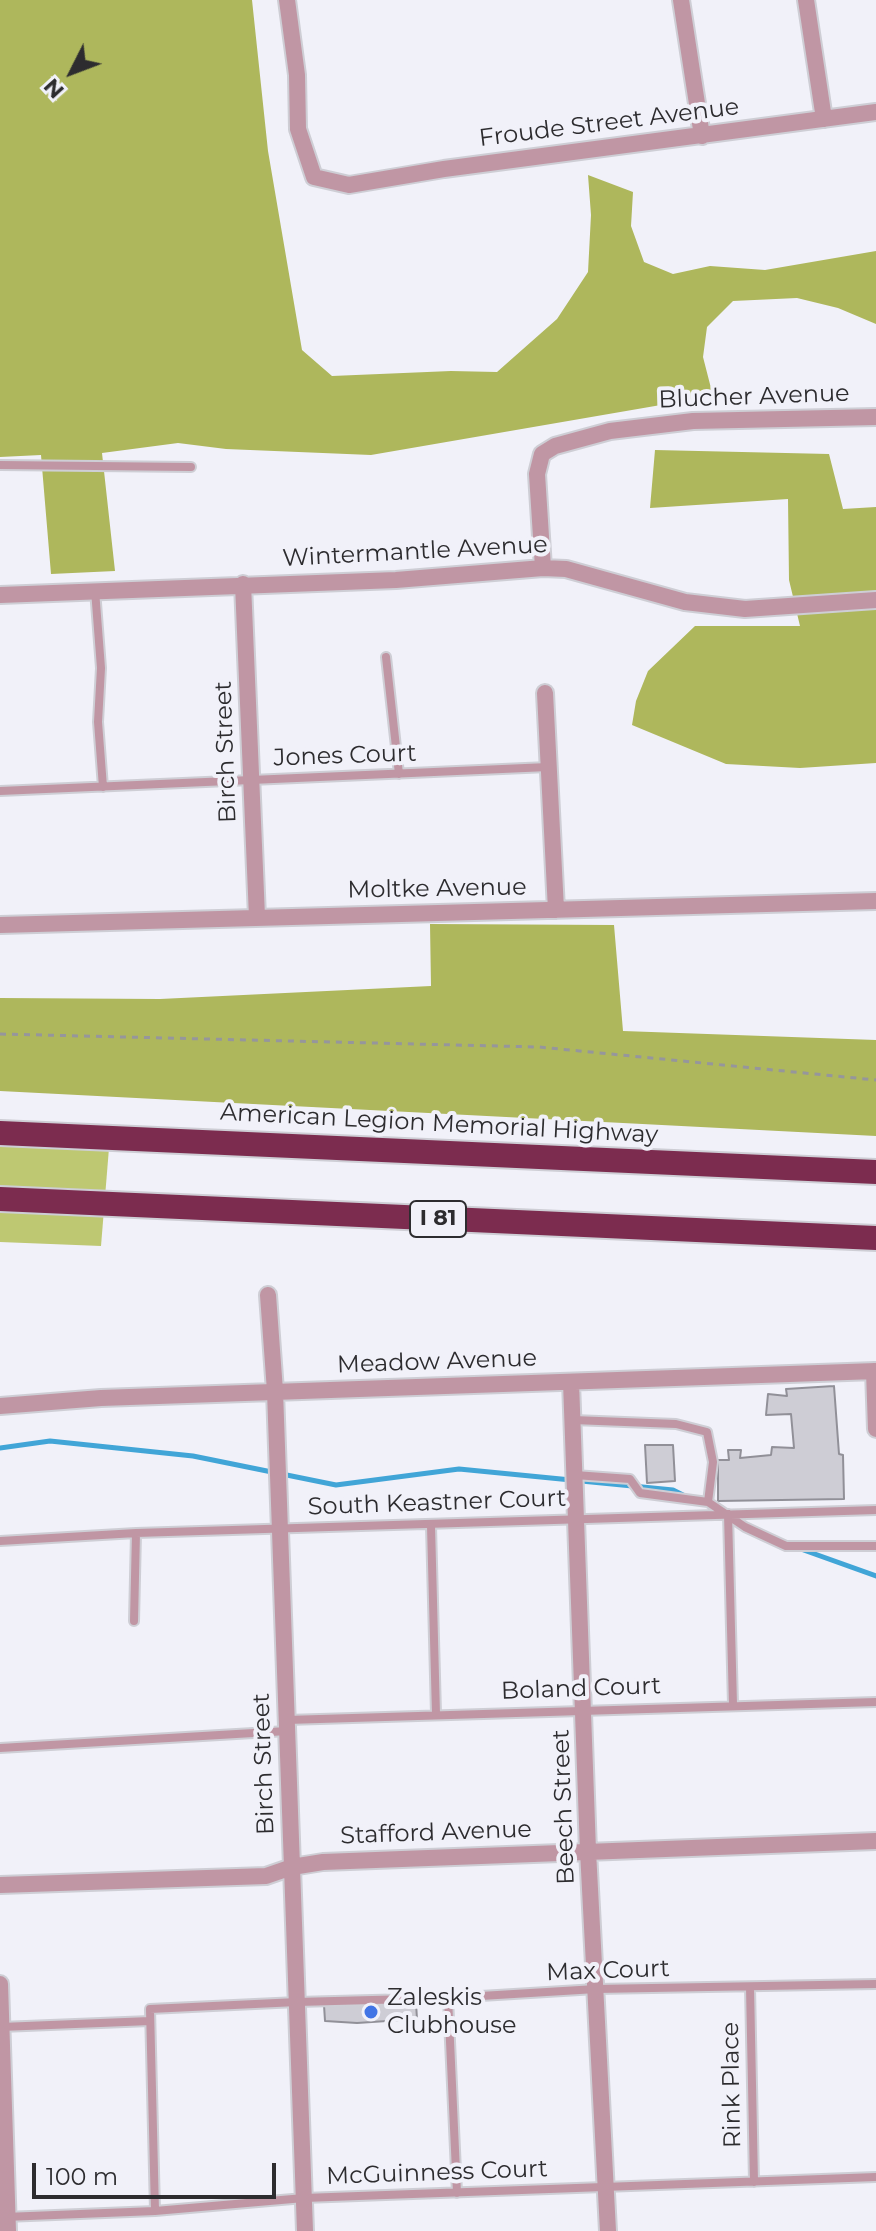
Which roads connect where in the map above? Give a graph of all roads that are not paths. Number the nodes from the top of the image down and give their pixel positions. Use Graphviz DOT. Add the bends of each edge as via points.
graph roads {
  1 [pos="287,0"];
  2 [pos="681,0"];
  3 [pos="806,0"];
  4 [pos="876,112"];
  5 [pos="824,119"];
  6 [pos="702,136"];
  7 [pos="876,417"];
  8 [pos="0,465"];
  9 [pos="191,467"];
  10 [pos="543,568"];
  11 [pos="243,584"];
  12 [pos="95,590"];
  13 [pos="0,595"];
  14 [pos="876,600"];
  15 [pos="386,657"];
  16 [pos="545,693"];
  17 [pos="548,767"];
  18 [pos="399,774"];
  19 [pos="252,780"];
  20 [pos="103,787"];
  21 [pos="0,791"];
  22 [pos="876,901"];
  23 [pos="556,910"];
  24 [pos="257,917"];
  25 [pos="0,925"];
  26 [pos="0,1133"];
  27 [pos="876,1172"];
  28 [pos="0,1199"];
  29 [pos="876,1238"];
  30 [pos="268,1295"];
  31 [pos="875,1371"];
  32 [pos="571,1382"];
  33 [pos="275,1391"];
  34 [pos="0,1406"];
  35 [pos="573,1420"];
  36 [pos="876,1429"];
  37 [pos="575,1475"];
  38 [pos="708,1502"];
  39 [pos="876,1510"];
  40 [pos="728,1514"];
  41 [pos="578,1518"];
  42 [pos="431,1526"];
  43 [pos="280,1529"];
  44 [pos="136,1533"];
  45 [pos="0,1541"];
  46 [pos="876,1546"];
  47 [pos="134,1621"];
  48 [pos="876,1702"];
  49 [pos="733,1705"];
  50 [pos="585,1709"];
  51 [pos="436,1714"];
  52 [pos="287,1725"];
  53 [pos="0,1748"];
  54 [pos="876,1841"];
  55 [pos="588,1851"];
  56 [pos="292,1867"];
  57 [pos="0,1885"];
  58 [pos="0,1984"];
  59 [pos="876,1984"];
  60 [pos="750,1987"];
  61 [pos="596,1989"];
  62 [pos="448,1998"];
  63 [pos="297,2002"];
  64 [pos="150,2021"];
  65 [pos="1,2027"];
  66 [pos="876,2177"];
  67 [pos="754,2182"];
  68 [pos="607,2187"];
  69 [pos="457,2193"];
  70 [pos="304,2198"];
  71 [pos="155,2211"];
  72 [pos="5,2222"];
  73 [pos="305,2231"];
  74 [pos="608,2231"];
  1 -- 6 [label="street, Froude Street Avenue" via="298,129 314,177 349,185"];
  2 -- 6 [label="street"];
  3 -- 5 [label="street"];
  4 -- 5 [label="street, Froude Street Avenue"];
  5 -- 6 [label="street, Froude Street Avenue"];
  7 -- 10 [label="street, Blucher Avenue" via="716,419 565,441 542,454 537,474"];
  8 -- 9 [label="lane"];
  10 -- 11 [label="street, Wintermantle Avenue" via="396,580"];
  10 -- 14 [label="street, Wintermantle Avenue" via="566,569 685,602 745,609"];
  11 -- 12 [label="street, Wintermantle Avenue"];
  11 -- 19 [label="street, Birch Street"];
  12 -- 13 [label="street, Wintermantle Avenue"];
  12 -- 20 [label="lane"];
  15 -- 18 [label="lane"];
  16 -- 17 [label="street"];
  17 -- 18 [label="lane, Jones Court"];
  17 -- 23 [label="street"];
  18 -- 19 [label="lane, Jones Court"];
  19 -- 20 [label="lane, Jones Court"];
  19 -- 24 [label="street, Birch Street"];
  20 -- 21 [label="lane, Jones Court"];
  22 -- 23 [label="street, Moltke Avenue"];
  23 -- 24 [label="street, Moltke Avenue"];
  24 -- 25 [label="street, Moltke Avenue"];
  26 -- 27 [label="highway, American Legion Memorial Highway"];
  28 -- 29 [label="highway, I 81"];
  30 -- 33 [label="street, Birch Street"];
  31 -- 32 [label="street, Meadow Avenue"];
  31 -- 36 [label="street"];
  32 -- 33 [label="street, Meadow Avenue"];
  32 -- 35 [label="street, Beech Street"];
  33 -- 34 [label="street, Meadow Avenue"];
  33 -- 43 [label="street, Birch Street"];
  35 -- 37 [label="street, Beech Street"];
  35 -- 38 [label="lane" via="676,1424 707,1432 713,1462"];
  37 -- 38 [label="lane" via="630,1479 640,1493"];
  37 -- 41 [label="street, Beech Street"];
  38 -- 40 [label="lane"];
  39 -- 40 [label="lane, South Keastner Court"];
  40 -- 41 [label="lane, South Keastner Court"];
  40 -- 46 [label="lane" via="786,1546"];
  40 -- 49 [label="lane"];
  41 -- 42 [label="lane, South Keastner Court"];
  41 -- 50 [label="street, Beech Street"];
  42 -- 43 [label="lane, South Keastner Court"];
  42 -- 51 [label="lane"];
  43 -- 44 [label="lane, South Keastner Court"];
  43 -- 52 [label="street, Birch Street"];
  44 -- 45 [label="lane, South Keastner Court"];
  44 -- 47 [label="lane"];
  48 -- 49 [label="lane, Boland Court"];
  49 -- 50 [label="lane, Boland Court"];
  50 -- 51 [label="lane, Boland Court"];
  50 -- 55 [label="street, Beech Street"];
  51 -- 52 [label="lane, Boland Court"];
  52 -- 53 [label="lane, Boland Court"];
  52 -- 56 [label="street, Birch Street"];
  54 -- 55 [label="street, Stafford Avenue"];
  55 -- 56 [label="street, Stafford Avenue"];
  55 -- 61 [label="street, Beech Street"];
  56 -- 57 [label="street, Stafford Avenue" via="266,1876"];
  56 -- 63 [label="street, Birch Street"];
  58 -- 65 [label="street"];
  59 -- 60 [label="lane, Max Court"];
  60 -- 61 [label="lane, Max Court"];
  60 -- 67 [label="lane, Rink Place"];
  61 -- 62 [label="lane, Max Court"];
  61 -- 68 [label="street, Beech Street"];
  62 -- 63 [label="lane, Max Court"];
  62 -- 69 [label="lane"];
  63 -- 64 [label="lane, Max Court" via="150,2009"];
  63 -- 70 [label="street, Birch Street"];
  64 -- 65 [label="lane"];
  64 -- 71 [label="lane"];
  65 -- 72 [label="street"];
  66 -- 67 [label="lane, McGuinness Court"];
  67 -- 68 [label="lane, McGuinness Court"];
  68 -- 69 [label="lane, McGuinness Court"];
  68 -- 74 [label="street, Beech Street"];
  69 -- 70 [label="lane, McGuinness Court"];
  70 -- 71 [label="lane, McGuinness Court"];
  70 -- 73 [label="street, Birch Street"];
  71 -- 72 [label="lane, McGuinness Court"];
}
